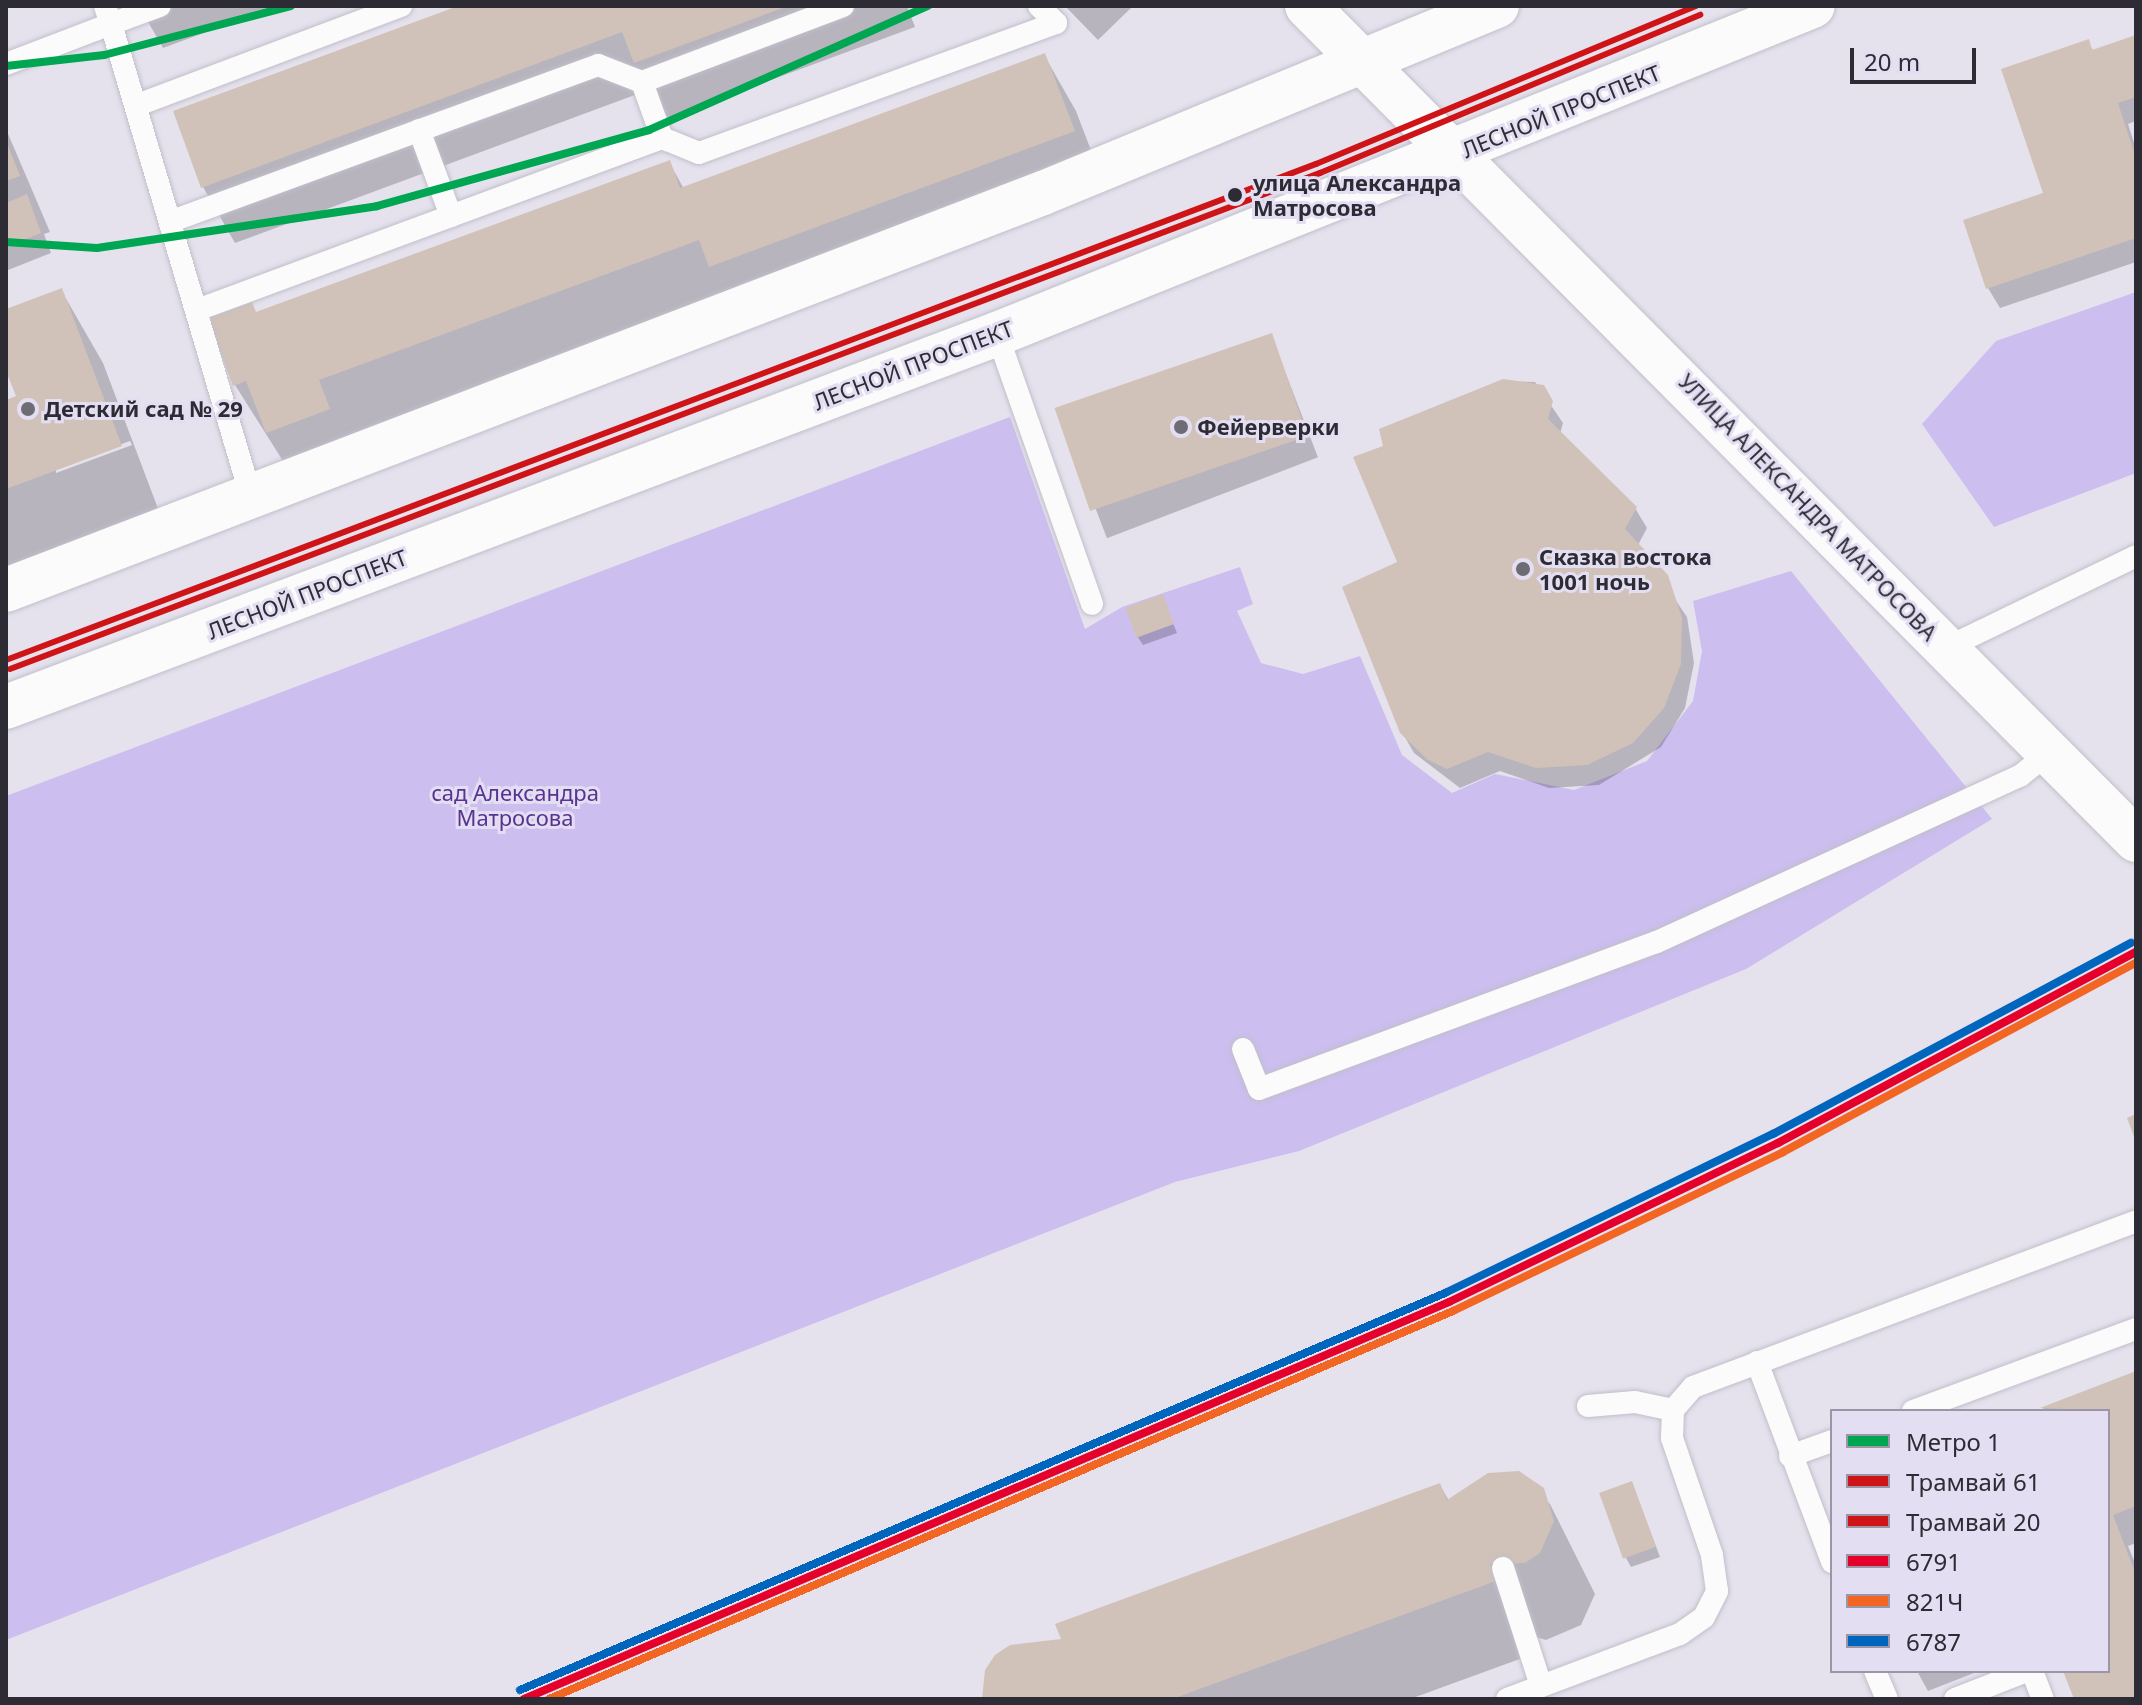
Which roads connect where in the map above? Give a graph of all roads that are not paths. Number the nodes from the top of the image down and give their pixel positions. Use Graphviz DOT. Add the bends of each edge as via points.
graph roads {
  1 [pos="160,6"];
  2 [pos="401,6"];
  3 [pos="843,6"];
  4 [pos="1039,6"];
  5 [pos="1307,6"];
  6 [pos="1497,6"];
  7 [pos="1813,6"];
  8 [pos="375,11"];
  9 [pos="108,15"];
  10 [pos="1363,62"];
  11 [pos="6,64"];
  12 [pos="642,82"];
  13 [pos="140,104"];
  14 [pos="419,130"];
  15 [pos="662,138"];
  16 [pos="1459,153"];
  17 [pos="451,216"];
  18 [pos="172,221"];
  19 [pos="197,310"];
  20 [pos="997,334"];
  21 [pos="251,497"];
  22 [pos="2136,556"];
  23 [pos="6,590"];
  24 [pos="1092,604"];
  25 [pos="1946,648"];
  26 [pos="6,707"];
  27 [pos="2048,753"];
  28 [pos="2136,840"];
  29 [pos="1243,1049"];
  30 [pos="2136,1221"];
  31 [pos="2136,1329"];
  32 [pos="1757,1362"];
  33 [pos="1588,1406"];
  34 [pos="1918,1409"];
  35 [pos="1673,1410"];
  36 [pos="1830,1442"];
  37 [pos="1790,1456"];
  38 [pos="1830,1557"];
  39 [pos="1503,1568"];
  40 [pos="1876,1673"];
  41 [pos="2024,1673"];
  42 [pos="2030,1673"];
  43 [pos="1541,1686"];
  44 [pos="1507,1699"];
  45 [pos="1887,1699"];
  46 [pos="1955,1699"];
  47 [pos="2043,1699"];
  1 -- 9 [label="lane"];
  2 -- 8 [label="lane"];
  3 -- 12 [label="lane"];
  4 -- 15 [label="lane" via="1056,23 699,153"];
  5 -- 10 [label="main road, УЛИЦА АЛЕКСАНДРА МАТРОСОВА"];
  6 -- 10 [label="main road"];
  7 -- 16 [label="main road, ЛЕСНОЙ ПРОСПЕКТ"];
  8 -- 13 [label="lane"];
  9 -- 11 [label="lane"];
  9 -- 13 [label="lane"];
  10 -- 16 [label="main road, УЛИЦА АЛЕКСАНДРА МАТРОСОВА"];
  10 -- 21 [label="main road"];
  12 -- 14 [label="lane" via="598,65"];
  12 -- 15 [label="lane"];
  13 -- 18 [label="lane"];
  14 -- 17 [label="lane"];
  14 -- 18 [label="lane"];
  15 -- 17 [label="lane"];
  16 -- 20 [label="main road, ЛЕСНОЙ ПРОСПЕКТ"];
  16 -- 25 [label="main road, УЛИЦА АЛЕКСАНДРА МАТРОСОВА"];
  17 -- 19 [label="lane"];
  18 -- 19 [label="lane"];
  19 -- 21 [label="lane"];
  20 -- 24 [label="lane"];
  20 -- 26 [label="main road, ЛЕСНОЙ ПРОСПЕКТ"];
  21 -- 23 [label="main road"];
  22 -- 25 [label="lane"];
  25 -- 27 [label="main road, УЛИЦА АЛЕКСАНДРА МАТРОСОВА"];
  27 -- 28 [label="main road, УЛИЦА АЛЕКСАНДРА МАТРОСОВА"];
  27 -- 29 [label="lane" via="2020,776 1657,942 1259,1089"];
  30 -- 32 [label="lane"];
  31 -- 34 [label="lane"];
  32 -- 35 [label="lane" via="1693,1387"];
  32 -- 37 [label="lane"];
  33 -- 35 [label="lane" via="1635,1402"];
  35 -- 43 [label="lane" via="1672,1438 1717,1591 1704,1617 1680,1634"];
  36 -- 37 [label="lane"];
  37 -- 38 [label="lane"];
  39 -- 43 [label="lane"];
  40 -- 45 [label="lane"];
  41 -- 46 [label="lane"];
  42 -- 47 [label="lane"];
  43 -- 44 [label="lane"];
}
